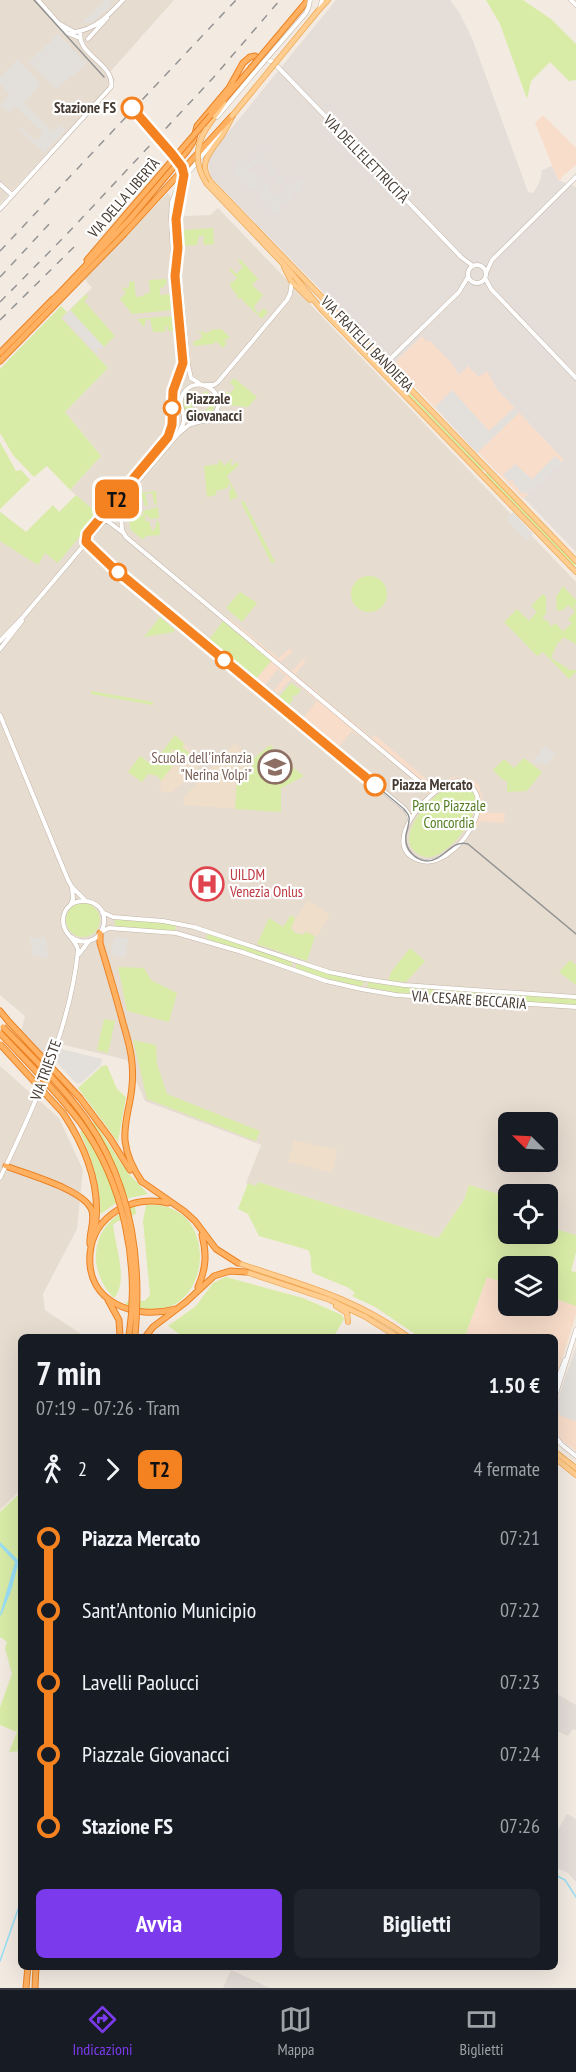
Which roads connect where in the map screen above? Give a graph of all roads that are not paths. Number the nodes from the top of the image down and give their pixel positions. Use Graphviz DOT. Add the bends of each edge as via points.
graph roads {
  1 [pos="38,0"];
  2 [pos="123,0"];
  3 [pos="309,0"];
  4 [pos="322,0"];
  5 [pos="328,0"];
  6 [pos="571,0"];
  7 [pos="576,4"];
  8 [pos="115,8"];
  9 [pos="318,11"];
  10 [pos="60,24"];
  11 [pos="84,30"];
  12 [pos="81,38"];
  13 [pos="89,38"];
  14 [pos="91,54"];
  15 [pos="255,56"];
  16 [pos="261,65"];
  17 [pos="251,68"];
  18 [pos="227,100"];
  19 [pos="211,115"];
  20 [pos="232,116"];
  21 [pos="206,129"];
  22 [pos="576,177"];
  23 [pos="0,184"];
  24 [pos="12,195"];
  25 [pos="0,209"];
  26 [pos="491,261"];
  27 [pos="281,262"];
  28 [pos="473,266"];
  29 [pos="479,266"];
  30 [pos="485,275"];
  31 [pos="468,277"];
  32 [pos="291,281"];
  33 [pos="473,282"];
  34 [pos="479,283"];
  35 [pos="461,289"];
  36 [pos="491,289"];
  37 [pos="52,301"];
  38 [pos="323,311"];
  39 [pos="0,353"];
  40 [pos="0,361"];
  41 [pos="385,364"];
  42 [pos="380,370"];
  43 [pos="576,378"];
  44 [pos="199,384"];
  45 [pos="206,385"];
  46 [pos="183,413"];
  47 [pos="197,423"];
  48 [pos="189,425"];
  49 [pos="177,436"];
  50 [pos="120,503"];
  51 [pos="106,520"];
  52 [pos="123,533"];
  53 [pos="88,541"];
  54 [pos="576,561"];
  55 [pos="576,572"];
  56 [pos="23,617"];
  57 [pos="0,640"];
  58 [pos="0,649"];
  59 [pos="0,715"];
  60 [pos="436,791"];
  61 [pos="410,820"];
  62 [pos="72,887"];
  63 [pos="85,901"];
  64 [pos="71,905"];
  65 [pos="102,912"];
  66 [pos="100,933"];
  67 [pos="71,938"];
  68 [pos="89,941"];
  69 [pos="77,957"];
  70 [pos="299,962"];
  71 [pos="295,971"];
  72 [pos="364,979"];
  73 [pos="361,989"];
  74 [pos="576,997"];
  75 [pos="576,1007"];
  76 [pos="0,1012"];
  77 [pos="2,1025"];
  78 [pos="0,1033"];
  79 [pos="0,1044"];
  80 [pos="6,1166"];
  81 [pos="0,1178"];
  82 [pos="142,1182"];
  83 [pos="173,1204"];
  84 [pos="201,1232"];
  85 [pos="92,1245"];
  86 [pos="238,1263"];
  87 [pos="246,1272"];
  88 [pos="196,1291"];
  89 [pos="318,1295"];
  90 [pos="107,1299"];
  91 [pos="175,1309"];
  92 [pos="348,1322"];
  93 [pos="576,1330"];
  94 [pos="120,1334"];
  95 [pos="129,1334"];
  96 [pos="135,1334"];
  97 [pos="147,1334"];
  98 [pos="393,1334"];
  99 [pos="403,1334"];
  100 [pos="567,1356"];
  101 [pos="558,1378"];
  102 [pos="558,1386"];
  103 [pos="558,1440"];
  104 [pos="558,1454"];
  105 [pos="576,1456"];
  106 [pos="558,1460"];
  107 [pos="576,1468"];
  108 [pos="576,1474"];
  109 [pos="28,1970"];
  110 [pos="36,1970"];
  111 [pos="26,1988"];
  112 [pos="35,1988"];
  1 -- 10 [label="street"];
  2 -- 8 [label="street"];
  3 -- 16 [label="street, bridge" via="306,13"];
  3 -- 17 [label="highway, VIA DELLA LIBERTÀ, bridge"];
  4 -- 9 [label="street"];
  5 -- 9 [label="main road, VIA FRATELLI BANDIERA"];
  6 -- 7 [label="street"];
  8 -- 11 [label="street" via="95,26"];
  8 -- 13 [label="street"];
  9 -- 20 [label="main road, VIA FRATELLI BANDIERA, bridge"];
  10 -- 11 [label="street" via="72,32"];
  10 -- 12 [label="street" via="68,34"];
  11 -- 12 [label="street"];
  11 -- 13 [label="street" via="90,33"];
  12 -- 13 [label="street"];
  12 -- 14 [label="street"];
  13 -- 14 [label="street"];
  14 -- 24 [label="street" via="111,78 111,87"];
  15 -- 28 [label="street, VIA DELL'ELETTRICITÀ" via="273,62"];
  15 -- 37 [label="highway" via="243,63 197,126 187,151 132,218"];
  16 -- 18 [label="street"];
  16 -- 21 [label="street"];
  17 -- 18 [label="main road, VIA FRATELLI BANDIERA"];
  17 -- 19 [label="highway, VIA DELLA LIBERTÀ"];
  18 -- 19 [label="street"];
  18 -- 21 [label="main road, VIA FRATELLI BANDIERA"];
  19 -- 37 [label="highway, VIA DELLA LIBERTÀ, bridge"];
  20 -- 40 [label="highway, VIA DELLA LIBERTÀ"];
  20 -- 41 [label="main road, VIA FRATELLI BANDIERA" via="205,159 209,179"];
  20 -- 44 [label="street" via="179,184 172,205 174,258 188,364 191,378"];
  21 -- 27 [label="main road, VIA FRATELLI BANDIERA, bridge" via="197,153 204,179"];
  22 -- 26 [label="street"];
  23 -- 24 [label="street"];
  24 -- 25 [label="street"];
  26 -- 29 [label="street"];
  26 -- 30 [label="street"];
  27 -- 32 [label="main road, VIA FRATELLI BANDIERA"];
  27 -- 38 [label="main road, VIA FRATELLI BANDIERA"];
  28 -- 29 [label="street"];
  28 -- 31 [label="street"];
  29 -- 30 [label="street"];
  30 -- 34 [label="street"];
  30 -- 36 [label="street"];
  31 -- 33 [label="street"];
  31 -- 35 [label="street"];
  32 -- 38 [label="main road, VIA FRATELLI BANDIERA"];
  32 -- 45 [label="street" via="290,294 272,320 216,384"];
  33 -- 34 [label="street"];
  33 -- 35 [label="street"];
  34 -- 36 [label="street"];
  35 -- 41 [label="street"];
  36 -- 43 [label="street"];
  37 -- 39 [label="highway, VIA DELLA LIBERTÀ"];
  38 -- 42 [label="main road, VIA FRATELLI BANDIERA"];
  41 -- 42 [label="main road"];
  41 -- 54 [label="main road, VIA FRATELLI BANDIERA"];
  42 -- 55 [label="main road, VIA FRATELLI BANDIERA"];
  44 -- 45 [label="street"];
  44 -- 46 [label="street" via="183,394"];
  45 -- 47 [label="street" via="216,395 217,408 210,419"];
  46 -- 47 [label="street"];
  46 -- 48 [label="street"];
  46 -- 49 [label="street" via="184,422"];
  47 -- 48 [label="street"];
  48 -- 49 [label="street"];
  49 -- 50 [label="street"];
  50 -- 51 [label="street"];
  50 -- 52 [label="street"];
  51 -- 52 [label="street"];
  51 -- 53 [label="street"];
  52 -- 60 [label="street" via="428,789"];
  53 -- 56 [label="street"];
  53 -- 61 [label="street" via="406,810"];
  56 -- 57 [label="street"];
  56 -- 58 [label="street"];
  59 -- 62 [label="street"];
  60 -- 61 [label="street"];
  60 -- 61 [label="street" via="457,781 467,783 477,793 477,816 458,845 437,861 414,859 404,840"];
  62 -- 63 [label="street"];
  62 -- 64 [label="street"];
  63 -- 64 [label="street"];
  63 -- 65 [label="street"];
  64 -- 67 [label="street" via="63,923"];
  65 -- 66 [label="street"];
  65 -- 70 [label="street, VIA CESARE BECCARIA" via="114,917 184,925"];
  66 -- 68 [label="street"];
  66 -- 71 [label="street, VIA CESARE BECCARIA" via="109,928 176,933"];
  66 -- 82 [label="highway" via="131,1055 133,1087 124,1144"];
  67 -- 68 [label="street"];
  67 -- 69 [label="street, VIA TRIESTE" via="77,945"];
  68 -- 69 [label="street, VIA TRIESTE"];
  69 -- 80 [label="street, VIA TRIESTE" via="52,1056"];
  70 -- 71 [label="street" via="294,965"];
  70 -- 72 [label="street, VIA CESARE BECCARIA"];
  71 -- 73 [label="street, VIA CESARE BECCARIA"];
  72 -- 73 [label="street" via="366,985"];
  72 -- 74 [label="street, VIA CESARE BECCARIA"];
  73 -- 75 [label="street, VIA CESARE BECCARIA" via="396,995"];
  76 -- 82 [label="highway, bridge" via="80,1098"];
  77 -- 96 [label="highway, bridge" via="86,1119 117,1178 135,1244"];
  78 -- 95 [label="highway, bridge" via="80,1123 110,1177 130,1247 133,1284"];
  79 -- 85 [label="highway, bridge" via="63,1113 82,1144 93,1179 96,1214"];
  80 -- 81 [label="street, VIA TRIESTE"];
  80 -- 85 [label="highway" via="85,1200 93,1215"];
  82 -- 83 [label="highway"];
  83 -- 84 [label="highway" via="190,1216"];
  83 -- 85 [label="highway" via="146,1200 122,1207 107,1218"];
  84 -- 86 [label="highway" via="216,1249"];
  84 -- 88 [label="highway" via="206,1257"];
  85 -- 90 [label="highway" via="93,1276"];
  86 -- 99 [label="main road" via="326,1292"];
  87 -- 88 [label="highway" via="217,1274"];
  87 -- 89 [label="main road"];
  88 -- 91 [label="highway"];
  89 -- 92 [label="main road" via="344,1310"];
  89 -- 98 [label="main road"];
  90 -- 91 [label="highway" via="135,1312 155,1314"];
  90 -- 94 [label="highway" via="119,1320"];
  91 -- 97 [label="highway"];
  93 -- 100 [label="street"];
  100 -- 101 [label="street"];
  100 -- 102 [label="street"];
  103 -- 105 [label="street"];
  104 -- 107 [label="main road"];
  106 -- 108 [label="main road"];
  109 -- 111 [label="highway"];
  110 -- 112 [label="highway"];
}
